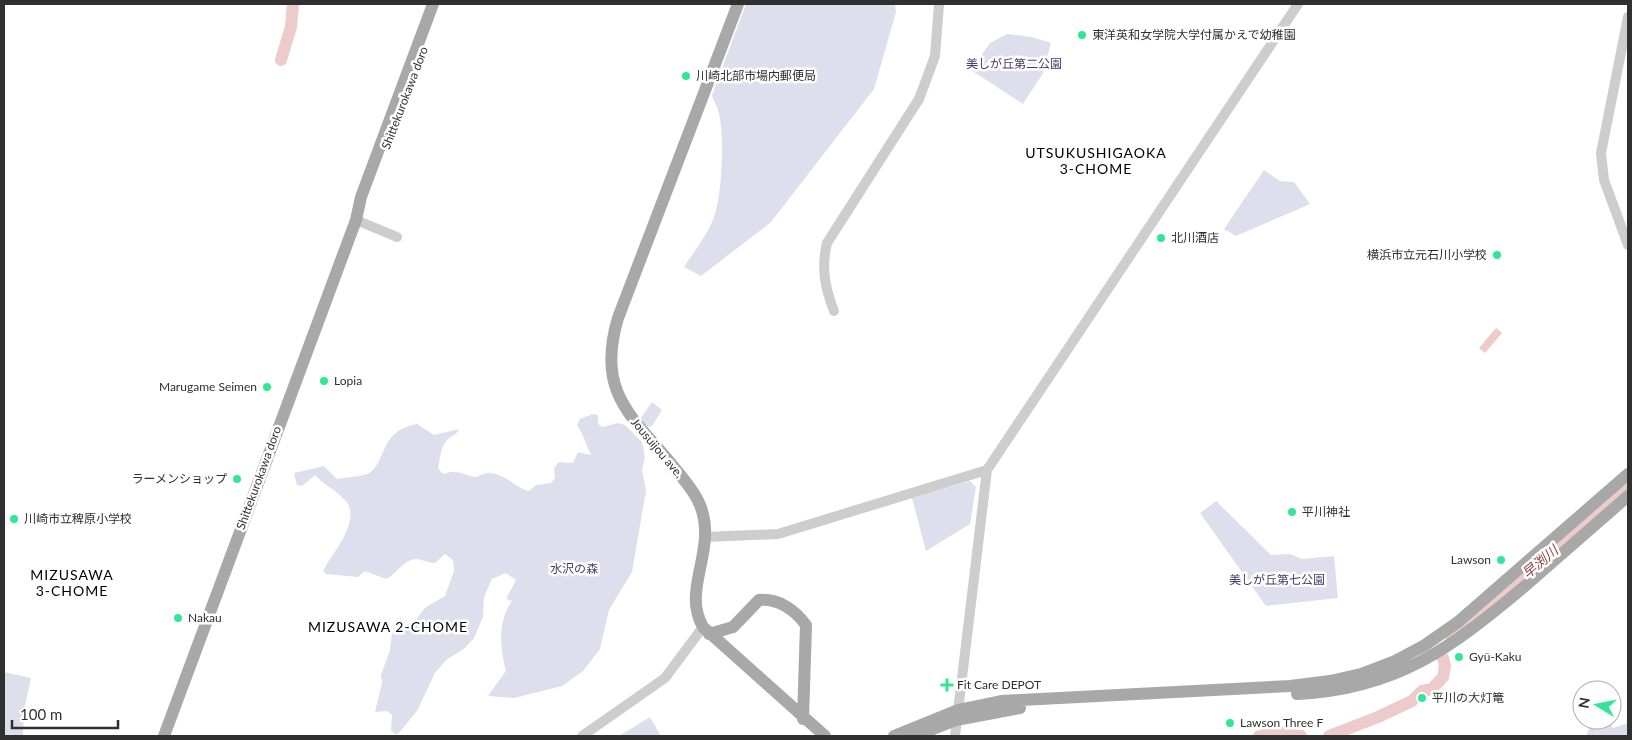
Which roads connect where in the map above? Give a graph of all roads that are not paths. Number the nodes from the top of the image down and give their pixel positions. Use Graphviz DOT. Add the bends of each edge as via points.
graph roads {
  1 [pos="433,4"];
  2 [pos="441,4"];
  3 [pos="738,4"];
  4 [pos="939,4"];
  5 [pos="1298,4"];
  6 [pos="1628,17"];
  7 [pos="356,220"];
  8 [pos="397,236"];
  9 [pos="1628,245"];
  10 [pos="834,311"];
  11 [pos="987,470"];
  12 [pos="1628,474"];
  13 [pos="1628,496"];
  14 [pos="705,537"];
  15 [pos="706,631"];
  16 [pos="957,715"];
  17 [pos="803,719"];
  18 [pos="164,736"];
  19 [pos="582,736"];
  20 [pos="825,736"];
  21 [pos="894,736"];
  22 [pos="915,736"];
  23 [pos="955,736"];
  1 -- 7 [label="main road, Shittekurokawa doro" via="364,189"];
  2 -- 7 [label="main road, Shittekurokawa doro" via="366,202"];
  3 -- 14 [label="main road, Jousuijou ave." via="618,318 610,349 612,378 618,395 633,421 696,497 701,507"];
  4 -- 10 [label="street" via="935,56 922,93 910,117 827,243 823,276"];
  5 -- 11 [label="street"];
  6 -- 9 [label="street" via="1601,153 1604,180"];
  7 -- 8 [label="street"];
  7 -- 18 [label="main road, Shittekurokawa doro"];
  11 -- 14 [label="street" via="778,534"];
  11 -- 16 [label="street"];
  12 -- 16 [label="main road" via="1458,622 1410,654 1367,672 1303,685 1017,699"];
  13 -- 16 [label="main road" via="1475,628 1419,663 1377,681 1354,688 1306,694 1018,708"];
  14 -- 15 [label="main road, Jousuijou ave." via="704,558 694,594 697,617"];
  15 -- 17 [label="main road, Jousuijou ave."];
  15 -- 17 [label="main road" via="733,627 759,600 775,601 800,616 806,625"];
  15 -- 19 [label="street" via="665,678"];
  16 -- 21 [label="main road"];
  16 -- 22 [label="main road"];
  16 -- 23 [label="street"];
  17 -- 20 [label="main road, Jousuijou ave."];
}
